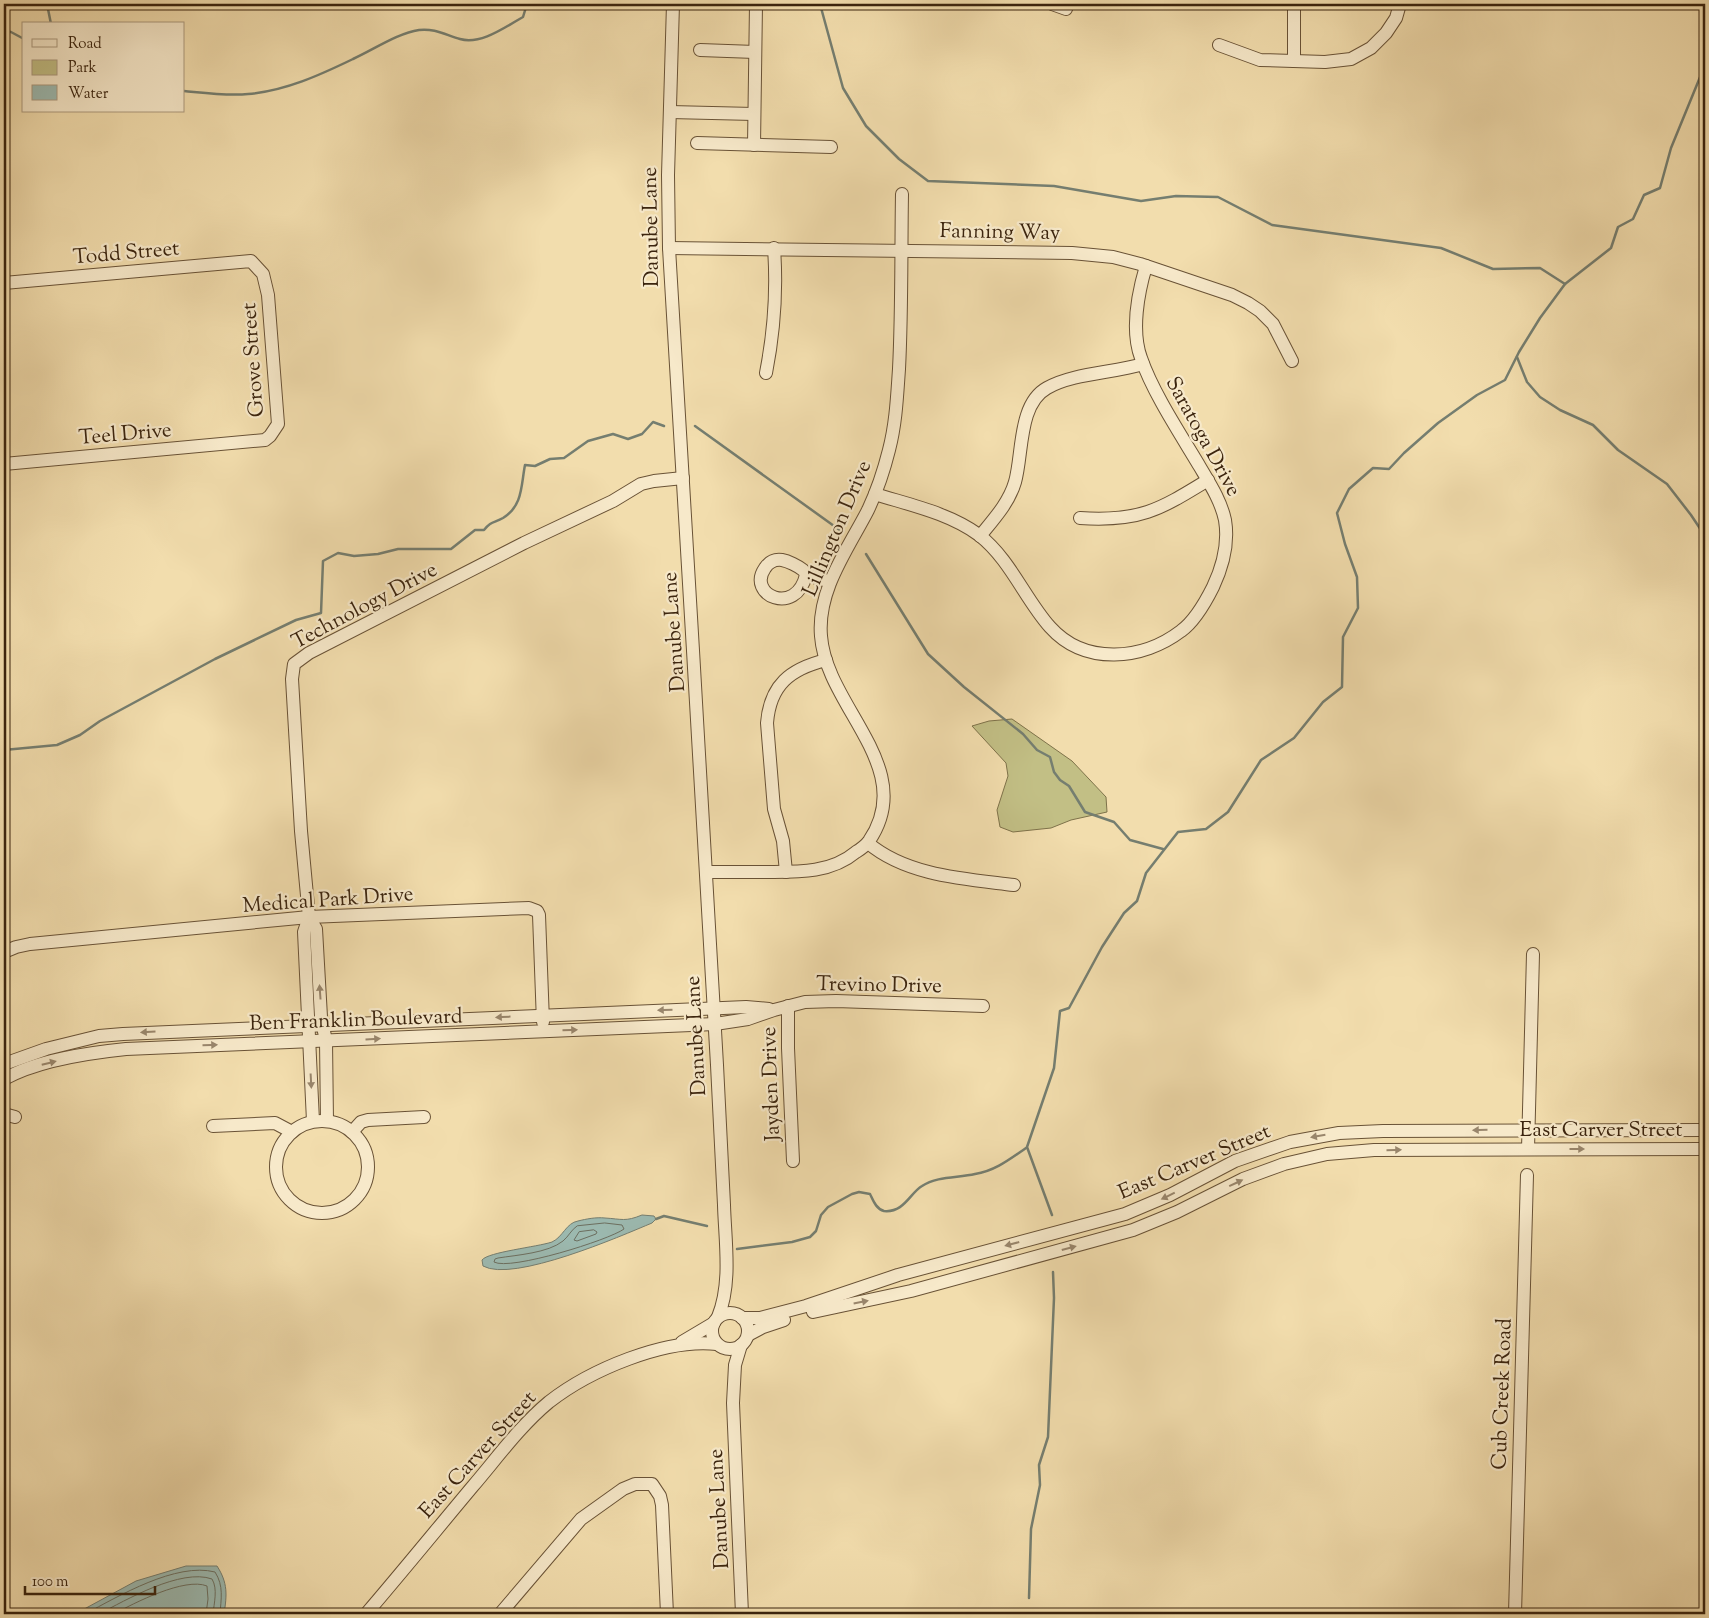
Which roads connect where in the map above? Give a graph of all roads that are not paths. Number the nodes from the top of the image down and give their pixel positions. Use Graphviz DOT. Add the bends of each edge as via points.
graph roads {
  1 [pos="673,4"];
  2 [pos="756,4"];
  3 [pos="1052,4"];
  4 [pos="1294,4"];
  5 [pos="1400,4"];
  6 [pos="1066,9"];
  7 [pos="1219,45"];
  8 [pos="700,50"];
  9 [pos="755,52"];
  10 [pos="1294,61"];
  11 [pos="670,112"];
  12 [pos="754,114"];
  13 [pos="697,143"];
  14 [pos="754,145"];
  15 [pos="831,147"];
  16 [pos="902,194"];
  17 [pos="669,248"];
  18 [pos="774,248"];
  19 [pos="901,250"];
  20 [pos="251,261"];
  21 [pos="1146,266"];
  22 [pos="4,283"];
  23 [pos="1292,360"];
  24 [pos="1143,364"];
  25 [pos="766,372"];
  26 [pos="249,443"];
  27 [pos="4,464"];
  28 [pos="683,478"];
  29 [pos="1208,480"];
  30 [pos="875,494"];
  31 [pos="1080,518"];
  32 [pos="980,536"];
  33 [pos="806,575"];
  34 [pos="833,576"];
  35 [pos="826,660"];
  36 [pos="868,843"];
  37 [pos="707,872"];
  38 [pos="786,872"];
  39 [pos="1014,886"];
  40 [pos="309,917"];
  41 [pos="4,952"];
  42 [pos="1533,954"];
  43 [pos="788,1006"];
  44 [pos="983,1006"];
  45 [pos="714,1008"];
  46 [pos="774,1010"];
  47 [pos="542,1015"];
  48 [pos="715,1024"];
  49 [pos="309,1025"];
  50 [pos="323,1025"];
  51 [pos="543,1031"];
  52 [pos="309,1041"];
  53 [pos="326,1041"];
  54 [pos="4,1064"];
  55 [pos="4,1079"];
  56 [pos="424,1117"];
  57 [pos="327,1121"];
  58 [pos="314,1122"];
  59 [pos="213,1126"];
  60 [pos="1529,1130"];
  61 [pos="1705,1130"];
  62 [pos="292,1132"];
  63 [pos="352,1132"];
  64 [pos="1528,1149"];
  65 [pos="1705,1149"];
  66 [pos="793,1160"];
  67 [pos="1527,1175"];
  68 [pos="726,1258"];
  69 [pos="740,1316"];
  70 [pos="716,1320"];
  71 [pos="744,1340"];
  72 [pos="719,1345"];
  73 [pos="673,1346"];
  74 [pos="733,1403"];
  75 [pos="366,1614"];
  76 [pos="500,1614"];
  77 [pos="666,1614"];
  78 [pos="742,1614"];
  79 [pos="1514,1614"];
  1 -- 11 [label="street, Danube Lane"];
  2 -- 9 [label="street"];
  3 -- 6 [label="street"];
  4 -- 10 [label="street"];
  5 -- 10 [label="street" via="1386,34 1351,59"];
  7 -- 10 [label="street" via="1260,60"];
  8 -- 9 [label="street"];
  9 -- 12 [label="street"];
  11 -- 12 [label="street"];
  11 -- 17 [label="street, Danube Lane"];
  12 -- 14 [label="street"];
  13 -- 14 [label="street"];
  14 -- 15 [label="street"];
  16 -- 19 [label="street, Lillington Drive"];
  17 -- 18 [label="street, Fanning Way"];
  17 -- 28 [label="street, Danube Lane"];
  18 -- 19 [label="street, Fanning Way"];
  18 -- 25 [label="street" via="774,297"];
  19 -- 21 [label="street, Fanning Way" via="1072,253 1113,257"];
  19 -- 30 [label="street, Lillington Drive" via="896,411 889,450"];
  20 -- 22 [label="street, Todd Street"];
  20 -- 26 [label="street, Grove Street" via="263,274 268,294 278,424 265,440"];
  21 -- 23 [label="street, Fanning Way" via="1248,303 1273,324"];
  21 -- 24 [label="street, Saratoga Drive" via="1137,306 1138,344"];
  24 -- 29 [label="street, Saratoga Drive"];
  24 -- 32 [label="street" via="1066,380 1040,394 1023,427 1012,489"];
  26 -- 27 [label="street, Teel Drive"];
  28 -- 37 [label="street, Danube Lane"];
  28 -- 40 [label="street, Technology Drive" via="641,484 294,664 292,679"];
  29 -- 31 [label="street" via="1153,511 1120,519"];
  29 -- 32 [label="street, Saratoga Drive" via="1225,521 1226,551 1218,576 1189,624 1160,645 1141,651 1105,655 1081,648 1061,636 1050,628 1004,562"];
  30 -- 32 [label="street, Saratoga Drive" via="949,518"];
  30 -- 34 [label="street, Lillington Drive"];
  33 -- 34 [label="street"];
  34 -- 35 [label="street, Lillington Drive" via="821,621 820,636"];
  35 -- 36 [label="street, Lillington Drive" via="881,770 884,784 881,815"];
  35 -- 38 [label="street" via="805,667 782,681 768,710 774,810 783,841"];
  36 -- 38 [label="street, Lillington Drive" via="836,865"];
  36 -- 39 [label="street" via="894,860 922,870"];
  37 -- 38 [label="street, Lillington Drive"];
  37 -- 45 [label="street, Danube Lane"];
  40 -- 41 [label="street, Medical Park Drive" via="30,944"];
  40 -- 47 [label="street, Medical Park Drive" via="521,908 537,911"];
  40 -- 49 [label="street, Technology Drive" via="304,932"];
  50 -- 40 [label="street, Technology Drive, one-way" via="316,929"];
  42 -- 60 [label="street"];
  43 -- 44 [label="street, Trevino Drive" via="836,1001"];
  43 -- 46 [label="street, Trevino Drive"];
  43 -- 66 [label="street, Jayden Drive"];
  45 -- 46 [label="street, Trevino Drive"];
  45 -- 47 [label="street, Ben Franklin Boulevard, one-way"];
  45 -- 48 [label="street, Danube Lane"];
  46 -- 48 [label="street, Trevino Drive" via="748,1019"];
  47 -- 50 [label="street, Ben Franklin Boulevard, one-way"];
  47 -- 51 [label="street, Medical Park Drive"];
  51 -- 48 [label="street, Ben Franklin Boulevard, one-way"];
  48 -- 68 [label="street, Danube Lane"];
  49 -- 50 [label="street, Ben Franklin Boulevard"];
  49 -- 52 [label="street, Technology Drive"];
  49 -- 54 [label="street, Ben Franklin Boulevard, one-way" via="99,1036 46,1049"];
  50 -- 53 [label="street, Technology Drive"];
  53 -- 51 [label="street, Ben Franklin Boulevard, one-way"];
  52 -- 53 [label="street, Ben Franklin Boulevard"];
  55 -- 52 [label="street, Ben Franklin Boulevard, one-way" via="37,1066 101,1052"];
  52 -- 58 [label="street, Technology Drive, one-way"];
  53 -- 57 [label="street, Technology Drive"];
  56 -- 63 [label="street" via="368,1120 361,1122"];
  57 -- 58 [label="street"];
  57 -- 63 [label="street"];
  58 -- 62 [label="street"];
  59 -- 62 [label="street" via="275,1123"];
  60 -- 61 [label="street, East Carver Street"];
  60 -- 64 [label="street"];
  60 -- 69 [label="street, East Carver Street, one-way" via="1358,1131 1290,1142 1236,1161 1125,1214 898,1276 811,1305 760,1318"];
  62 -- 63 [label="street" via="279,1149 275,1170 277,1181 288,1199 301,1209 316,1214 327,1214 348,1206 364,1186 368,1159 360,1140"];
  64 -- 65 [label="street, East Carver Street, one-way"];
  71 -- 64 [label="street, East Carver Street, one-way" via="763,1327 787,1319 911,1291 1133,1230 1256,1174 1298,1160 1356,1150"];
  67 -- 79 [label="street, Cub Creek Road"];
  68 -- 69 [label="street, Danube Lane" via="730,1286"];
  68 -- 70 [label="street, Danube Lane" via="724,1297"];
  69 -- 70 [label="street" via="728,1313"];
  69 -- 71 [label="street" via="747,1326"];
  70 -- 72 [label="street" via="712,1334"];
  70 -- 73 [label="street, East Carver Street"];
  71 -- 72 [label="street" via="732,1349"];
  71 -- 74 [label="street, Danube Lane" via="735,1364"];
  72 -- 73 [label="street, East Carver Street"];
  72 -- 74 [label="street, Danube Lane" via="727,1364"];
  73 -- 75 [label="street, East Carver Street" via="625,1360 593,1374 543,1408 493,1462"];
  74 -- 78 [label="street, Danube Lane"];
  76 -- 77 [label="street" via="581,1519 623,1489 635,1484 652,1484 662,1505"];
}
